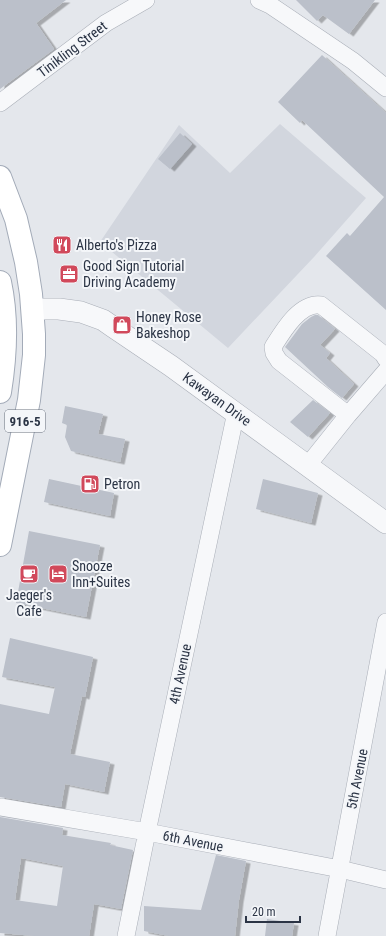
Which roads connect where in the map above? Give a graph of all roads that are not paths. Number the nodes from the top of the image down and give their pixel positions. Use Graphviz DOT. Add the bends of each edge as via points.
graph roads {
  1 [pos="146,0"];
  2 [pos="259,0"];
  3 [pos="385,86"];
  4 [pos="0,103"];
  5 [pos="0,177"];
  6 [pos="0,282"];
  7 [pos="32,309"];
  8 [pos="386,359"];
  9 [pos="386,371"];
  10 [pos="0,392"];
  11 [pos="236,412"];
  12 [pos="348,415"];
  13 [pos="308,465"];
  14 [pos="386,523"];
  15 [pos="0,545"];
  16 [pos="386,622"];
  17 [pos="0,807"];
  18 [pos="147,832"];
  19 [pos="340,869"];
  20 [pos="386,880"];
  21 [pos="126,936"];
  22 [pos="327,936"];
  1 -- 4 [label="street, Tinikling Street" via="106,23"];
  2 -- 3 [label="street" via="353,61"];
  5 -- 7 [label="main road, 916-5" via="16,219 26,262"];
  6 -- 10 [label="main road, 916-5" via="5,336 5,362"];
  7 -- 11 [label="street, Kawayan Drive" via="70,310 103,320"];
  7 -- 15 [label="main road, 916-5" via="34,355 29,400"];
  8 -- 12 [label="street" via="383,354 315,304 302,310 285,328 273,347 279,361"];
  9 -- 12 [label="street"];
  11 -- 13 [label="street, Kawayan Drive"];
  11 -- 18 [label="street, 4th Avenue"];
  12 -- 13 [label="street"];
  13 -- 14 [label="street, Kawayan Drive"];
  16 -- 19 [label="street, 5th Avenue"];
  17 -- 18 [label="street, 6th Avenue"];
  18 -- 19 [label="street, 6th Avenue"];
  18 -- 21 [label="street, 4th Avenue"];
  19 -- 20 [label="street, 6th Avenue"];
  19 -- 22 [label="street, 5th Avenue"];
}
